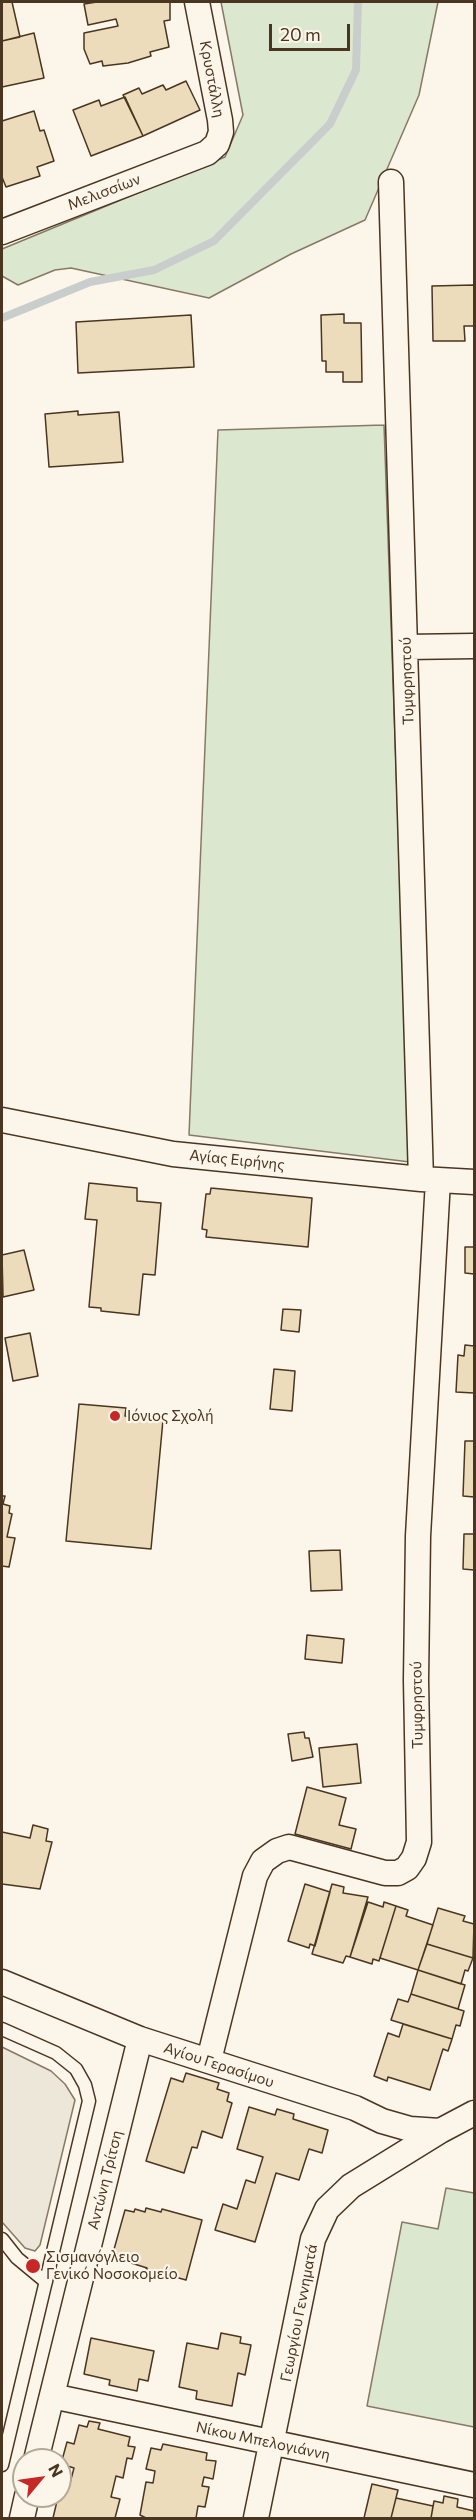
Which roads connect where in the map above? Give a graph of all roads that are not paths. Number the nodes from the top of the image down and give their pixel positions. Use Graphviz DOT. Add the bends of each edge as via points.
graph roads {
  1 [pos="197,2"];
  2 [pos="207,153"];
  3 [pos="391,182"];
  4 [pos="2,232"];
  5 [pos="474,646"];
  6 [pos="406,648"];
  7 [pos="2,1120"];
  8 [pos="429,1180"];
  9 [pos="474,1182"];
  10 [pos="2,1982"];
  11 [pos="2,2029"];
  12 [pos="140,2039"];
  13 [pos="209,2060"];
  14 [pos="474,2113"];
  15 [pos="440,2131"];
  16 [pos="2,2239"];
  17 [pos="46,2282"];
  18 [pos="52,2396"];
  19 [pos="272,2443"];
  20 [pos="39,2448"];
  21 [pos="2,2465"];
  22 [pos="474,2485"];
  23 [pos="256,2518"];
  1 -- 2 [label="street, Κρυστάλλη" via="220,120 217,144"];
  2 -- 4 [label="street, Μελισσίων"];
  3 -- 6 [label="street, Τυμφρηστού"];
  5 -- 6 [label="street"];
  6 -- 8 [label="street, Τυμφρηστού"];
  7 -- 8 [label="street, Αγίας Ειρήνης" via="173,1154"];
  8 -- 9 [label="street, Αγίας Ειρήνης"];
  8 -- 13 [label="street, Τυμφρηστού" via="418,1536 419,1842 414,1858 398,1873 385,1873 289,1847 263,1861 255,1875"];
  10 -- 12 [label="street, Αγίου Γερασίμου"];
  11 -- 17 [label="lane" via="56,2054 76,2068 89,2101"];
  12 -- 13 [label="street, Αγίου Γερασίμου"];
  12 -- 18 [label="street, Αντώνη Τρίτση"];
  13 -- 15 [label="street, Αγίου Γερασίμου" via="355,2108 382,2121 410,2129"];
  14 -- 15 [label="street, Γεωργίου Γεννηματά"];
  15 -- 19 [label="street, Γεωργίου Γεννηματά" via="351,2186 327,2210 313,2239"];
  16 -- 17 [label="lane" via="17,2258"];
  17 -- 21 [label="lane"];
  18 -- 19 [label="street, Νίκου Μπελογιάννη"];
  18 -- 20 [label="street, Αντώνη Τρίτση"];
  19 -- 22 [label="street, Νίκου Μπελογιάννη"];
  19 -- 23 [label="street, Γεωργίου Γεννηματά"];
}
